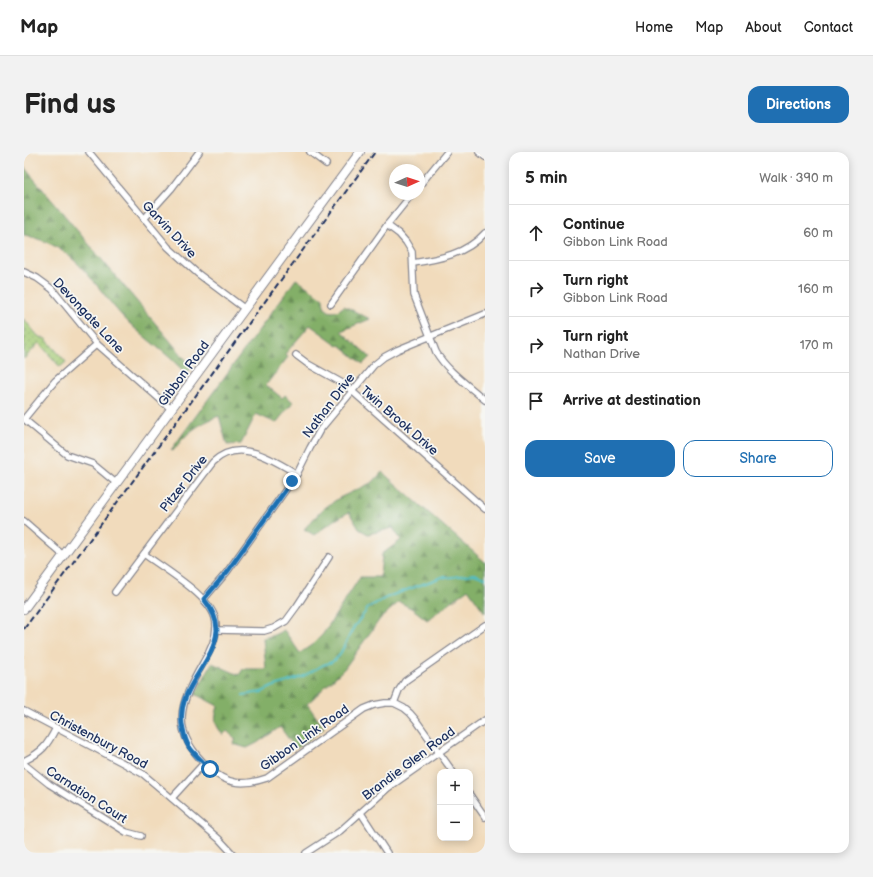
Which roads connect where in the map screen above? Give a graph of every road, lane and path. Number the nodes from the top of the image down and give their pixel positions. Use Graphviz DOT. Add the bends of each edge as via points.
graph roads {
  1 [pos="89,152"];
  2 [pos="199,152"];
  3 [pos="310,152"];
  4 [pos="360,152"];
  5 [pos="447,152"];
  6 [pos="479,152"];
  7 [pos="485,157"];
  8 [pos="326,164"];
  9 [pos="425,179"];
  10 [pos="407,200"];
  11 [pos="144,219"];
  12 [pos="387,224"];
  13 [pos="485,233"];
  14 [pos="413,263"];
  15 [pos="24,272"];
  16 [pos="331,304"];
  17 [pos="245,308"];
  18 [pos="485,314"];
  19 [pos="430,336"];
  20 [pos="97,344"];
  21 [pos="296,355"];
  22 [pos="352,392"];
  23 [pos="485,400"];
  24 [pos="171,409"];
  25 [pos="24,419"];
  26 [pos="297,474"];
  27 [pos="116,483"];
  28 [pos="485,509"];
  29 [pos="24,521"];
  30 [pos="144,554"];
  31 [pos="63,555"];
  32 [pos="329,557"];
  33 [pos="115,592"];
  34 [pos="204,599"];
  35 [pos="24,609"];
  36 [pos="485,625"];
  37 [pos="217,630"];
  38 [pos="394,703"];
  39 [pos="24,711"];
  40 [pos="485,720"];
  41 [pos="56,728"];
  42 [pos="439,753"];
  43 [pos="24,760"];
  44 [pos="204,763"];
  45 [pos="24,764"];
  46 [pos="451,769"];
  47 [pos="172,798"];
  48 [pos="473,799"];
  49 [pos="361,813"];
  50 [pos="485,817"];
  51 [pos="141,836"];
  52 [pos="232,853"];
  53 [pos="306,853"];
  54 [pos="387,853"];
  1 -- 11 [label="street, Garvin Drive"];
  2 -- 11 [label="street"];
  3 -- 8 [label="street"];
  4 -- 17 [label="main road, Gibbon Road"];
  5 -- 9 [label="street"];
  6 -- 7 [label="street"];
  10 -- 12 [label="street"];
  11 -- 17 [label="street, Garvin Drive" via="182,261"];
  12 -- 14 [label="street" via="406,242 412,252"];
  12 -- 16 [label="street"];
  13 -- 14 [label="street" via="479,240 455,254"];
  14 -- 19 [label="street" via="414,295"];
  15 -- 20 [label="street, Devongate Lane" via="52,289"];
  17 -- 24 [label="main road, Gibbon Road"];
  18 -- 19 [label="street, Nathan Drive"];
  19 -- 22 [label="street, Nathan Drive" via="397,350 374,364"];
  19 -- 23 [label="street" via="440,360"];
  20 -- 24 [label="street, Devongate Lane"];
  20 -- 25 [label="street" via="55,381"];
  21 -- 22 [label="street, Twin Brook Drive" via="344,384"];
  22 -- 26 [label="street, Nathan Drive" via="320,430"];
  22 -- 28 [label="street, Twin Brook Drive"];
  24 -- 27 [label="main road, Gibbon Road"];
  25 -- 27 [label="street" via="67,455 93,464"];
  26 -- 30 [label="street, Pitzer Drive" via="253,451 234,451 219,456"];
  26 -- 34 [label="street, Nathan Drive" via="227,572"];
  27 -- 31 [label="main road, Gibbon Road"];
  29 -- 31 [label="street"];
  30 -- 33 [label="street, Pitzer Drive"];
  30 -- 34 [label="street"];
  31 -- 35 [label="main road, Gibbon Road"];
  32 -- 37 [label="street" via="286,621 264,631"];
  34 -- 37 [label="street" via="213,612"];
  36 -- 38 [label="street" via="405,681"];
  37 -- 44 [label="street, Gibbon Link Road" via="213,644 186,695 182,709 185,737 189,746"];
  38 -- 42 [label="street" via="410,713"];
  38 -- 44 [label="street, Gibbon Link Road" via="379,704 364,710 267,778 254,783 233,782 223,778"];
  39 -- 41 [label="street, Christenbury Road"];
  40 -- 42 [label="street, Brandie Glen Road"];
  41 -- 43 [label="street" via="44,748"];
  41 -- 47 [label="street, Christenbury Road" via="134,769"];
  42 -- 46 [label="street"];
  42 -- 49 [label="street, Brandie Glen Road" via="388,788"];
  44 -- 47 [label="street"];
  45 -- 51 [label="street, Carnation Court" via="49,784 126,832"];
  47 -- 52 [label="street, Christenbury Road"];
  48 -- 50 [label="street"];
  49 -- 53 [label="street, Brandie Glen Road" via="340,831"];
  49 -- 54 [label="street"];
}
